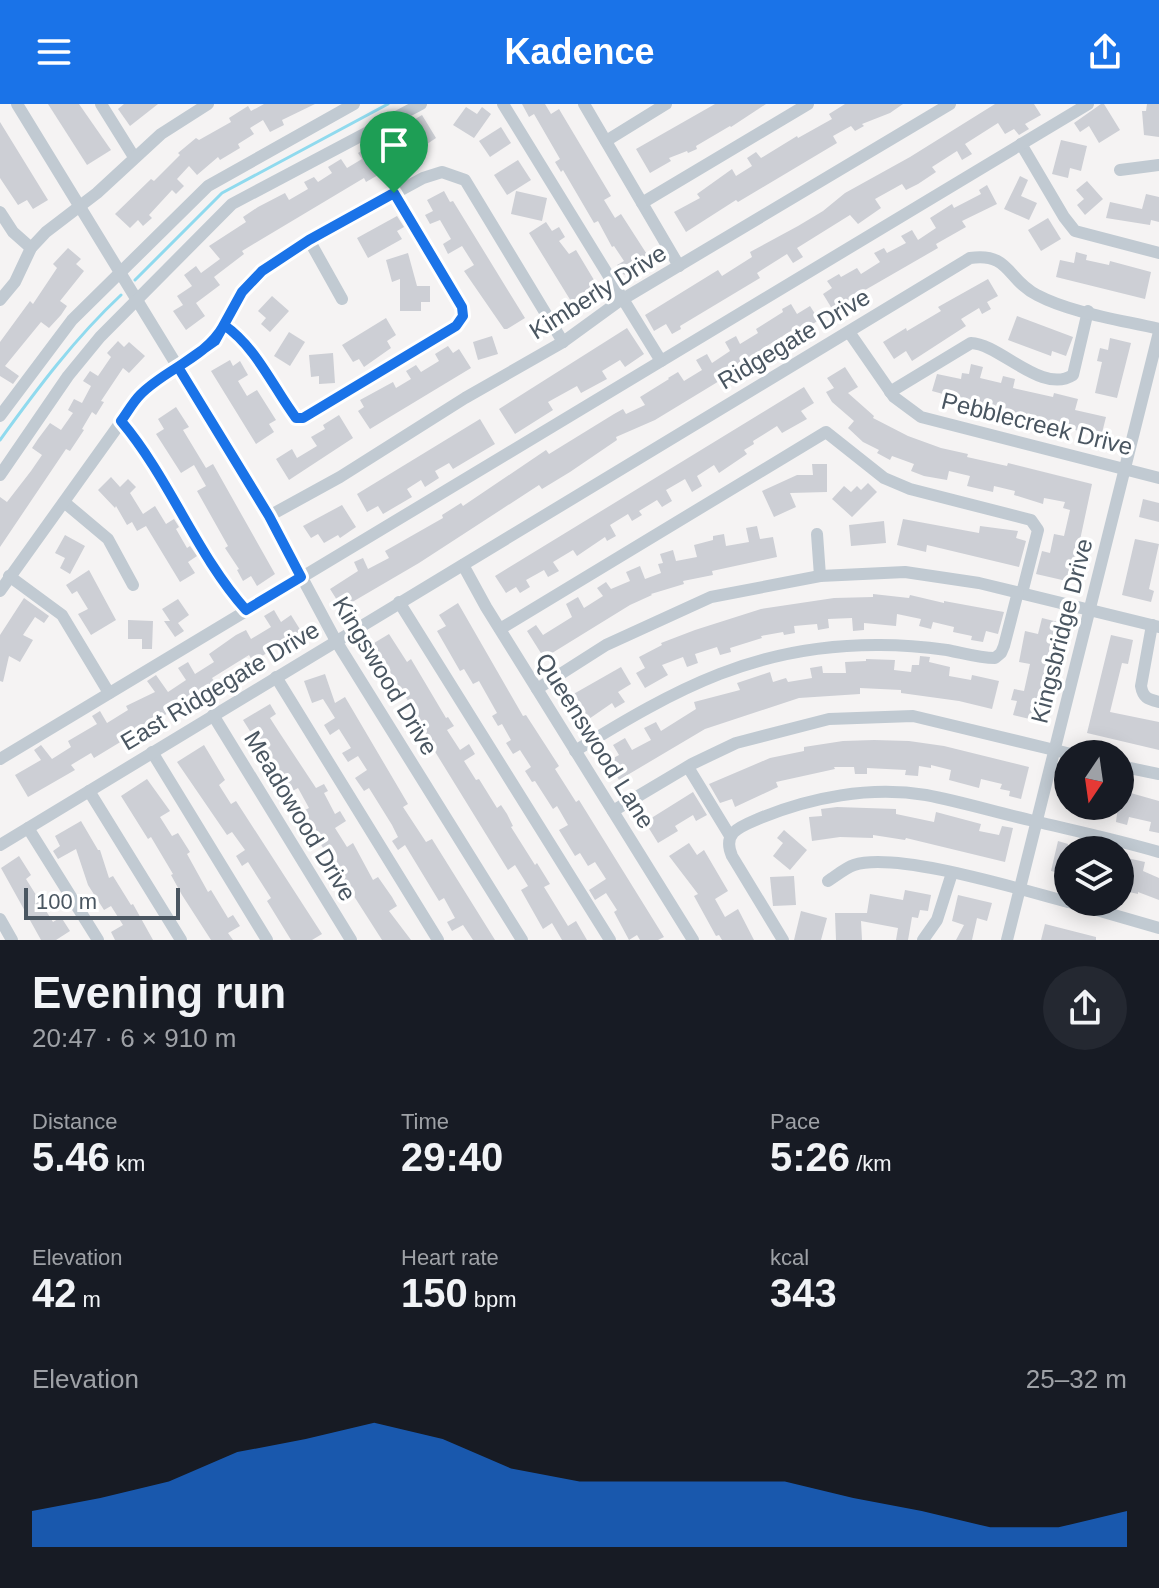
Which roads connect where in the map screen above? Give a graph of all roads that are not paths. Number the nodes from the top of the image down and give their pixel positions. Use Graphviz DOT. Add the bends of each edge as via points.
graph roads {
  1 [pos="17,104"];
  2 [pos="101,104"];
  3 [pos="208,104"];
  4 [pos="354,104"];
  5 [pos="421,104"];
  6 [pos="503,104"];
  7 [pos="584,104"];
  8 [pos="666,104"];
  9 [pos="808,104"];
  10 [pos="950,104"];
  11 [pos="1088,104"];
  12 [pos="606,141"];
  13 [pos="1021,144"];
  14 [pos="134,157"];
  15 [pos="1159,165"];
  16 [pos="1120,170"];
  17 [pos="394,193"];
  18 [pos="642,203"];
  19 [pos="79,204"];
  20 [pos="0,212"];
  21 [pos="309,240"];
  22 [pos="31,248"];
  23 [pos="1159,253"];
  24 [pos="679,266"];
  25 [pos="121,273"];
  26 [pos="342,299"];
  27 [pos="622,299"];
  28 [pos="0,300"];
  29 [pos="138,301"];
  30 [pos="1088,311"];
  31 [pos="224,325"];
  32 [pos="1159,331"];
  33 [pos="849,332"];
  34 [pos="563,342"];
  35 [pos="661,361"];
  36 [pos="178,367"];
  37 [pos="890,392"];
  38 [pos="0,416"];
  39 [pos="121,421"];
  40 [pos="1125,470"];
  41 [pos="0,475"];
  42 [pos="1159,478"];
  43 [pos="64,502"];
  44 [pos="269,516"];
  45 [pos="817,534"];
  46 [pos="463,565"];
  47 [pos="9,576"];
  48 [pos="820,576"];
  49 [pos="301,577"];
  50 [pos="133,585"];
  51 [pos="0,591"];
  52 [pos="1020,592"];
  53 [pos="399,602"];
  54 [pos="1089,609"];
  55 [pos="246,610"];
  56 [pos="1156,626"];
  57 [pos="500,629"];
  58 [pos="336,641"];
  59 [pos="276,677"];
  60 [pos="537,689"];
  61 [pos="109,693"];
  62 [pos="1159,702"];
  63 [pos="213,715"];
  64 [pos="1057,740"];
  65 [pos="1054,750"];
  66 [pos="575,751"];
  67 [pos="152,752"];
  68 [pos="1054,754"];
  69 [pos="0,759"];
  70 [pos="688,767"];
  71 [pos="1134,769"];
  72 [pos="1159,774"];
  73 [pos="89,791"];
  74 [pos="613,811"];
  75 [pos="1038,822"];
  76 [pos="28,828"];
  77 [pos="730,836"];
  78 [pos="0,845"];
  79 [pos="1159,852"];
  80 [pos="952,873"];
  81 [pos="828,881"];
  82 [pos="1021,890"];
  83 [pos="1054,898"];
  84 [pos="1117,916"];
  85 [pos="0,919"];
  86 [pos="1159,928"];
  87 [pos="12,940"];
  88 [pos="98,940"];
  89 [pos="181,940"];
  90 [pos="267,940"];
  91 [pos="351,940"];
  92 [pos="438,940"];
  93 [pos="522,940"];
  94 [pos="610,940"];
  95 [pos="693,940"];
  96 [pos="783,940"];
  97 [pos="923,940"];
  98 [pos="1007,940"];
  1 -- 19 [label="street, Kingswood Drive"];
  2 -- 14 [label="street"];
  3 -- 14 [label="street"];
  4 -- 25 [label="street" via="208,186"];
  5 -- 29 [label="street" via="232,204"];
  6 -- 27 [label="street"];
  7 -- 12 [label="street"];
  8 -- 12 [label="street"];
  9 -- 18 [label="street"];
  10 -- 24 [label="street, Kimberly Drive"];
  11 -- 13 [label="street"];
  12 -- 18 [label="street"];
  13 -- 23 [label="street" via="1075,231"];
  13 -- 35 [label="street"];
  14 -- 19 [label="street"];
  15 -- 16 [label="street"];
  17 -- 21 [label="street"];
  17 -- 31 [label="street" via="462,307 456,326 296,418 249,347"];
  17 -- 34 [label="street" via="442,172 465,180"];
  18 -- 24 [label="street"];
  19 -- 22 [label="street"];
  19 -- 25 [label="street, Kingswood Drive"];
  20 -- 22 [label="street"];
  21 -- 26 [label="street"];
  21 -- 31 [label="street" via="262,271 242,292"];
  22 -- 28 [label="street"];
  24 -- 27 [label="street, Kimberly Drive"];
  25 -- 29 [label="street, Kingswood Drive"];
  25 -- 38 [label="street" via="72,320"];
  27 -- 34 [label="street, Kimberly Drive"];
  27 -- 35 [label="street"];
  29 -- 36 [label="street, Kingswood Drive"];
  29 -- 41 [label="street" via="68,376"];
  30 -- 32 [label="street, Ridgegate Drive"];
  30 -- 33 [label="street, Ridgegate Drive" via="1035,295 1002,262 985,256 970,258"];
  30 -- 37 [label="street" via="1069,378 1041,375 971,343"];
  31 -- 36 [label="street" via="215,341"];
  32 -- 40 [label="street, Kingsbridge Drive"];
  33 -- 37 [label="street, Pebblecreek Drive"];
  33 -- 46 [label="street, Ridgegate Drive"];
  34 -- 44 [label="street, Kimberly Drive"];
  35 -- 49 [label="street"];
  36 -- 39 [label="street" via="141,394"];
  36 -- 44 [label="street, Kingswood Drive"];
  37 -- 40 [label="street, Pebblecreek Drive" via="921,417"];
  39 -- 43 [label="street"];
  39 -- 55 [label="street" via="143,446"];
  40 -- 42 [label="street, Pebblecreek Drive"];
  40 -- 54 [label="street, Kingsbridge Drive"];
  43 -- 47 [label="street"];
  43 -- 50 [label="street" via="108,539"];
  44 -- 49 [label="street, Kingswood Drive"];
  45 -- 48 [label="street"];
  46 -- 53 [label="street, East Ridgegate Drive"];
  46 -- 57 [label="street, Queenswood Lane"];
  47 -- 51 [label="street"];
  47 -- 61 [label="street" via="62,615"];
  48 -- 52 [label="street" via="905,572"];
  48 -- 60 [label="street" via="711,597 606,645"];
  49 -- 55 [label="street"];
  49 -- 58 [label="street, Kingswood Drive"];
  52 -- 54 [label="street"];
  52 -- 57 [label="street" via="1038,530 1031,520 884,478 826,432"];
  52 -- 66 [label="street" via="1004,646 995,658 879,645 782,654 697,681"];
  53 -- 58 [label="street, East Ridgegate Drive"];
  53 -- 94 [label="street"];
  54 -- 56 [label="street"];
  54 -- 64 [label="street, Kingsbridge Drive"];
  55 -- 61 [label="street"];
  56 -- 62 [label="street" via="1141,686 1147,699"];
  57 -- 60 [label="street, Queenswood Lane"];
  58 -- 59 [label="street, East Ridgegate Drive"];
  58 -- 93 [label="street, Kingswood Drive"];
  59 -- 63 [label="street, East Ridgegate Drive"];
  59 -- 92 [label="street"];
  60 -- 66 [label="street, Queenswood Lane"];
  61 -- 69 [label="street"];
  63 -- 67 [label="street, East Ridgegate Drive"];
  63 -- 91 [label="street, Meadowood Drive"];
  65 -- 70 [label="street" via="913,716 829,719 736,743"];
  66 -- 74 [label="street, Queenswood Lane"];
  67 -- 73 [label="street, East Ridgegate Drive"];
  67 -- 90 [label="street"];
  68 -- 75 [label="street, Kingsbridge Drive"];
  70 -- 74 [label="street"];
  70 -- 77 [label="street"];
  71 -- 72 [label="street"];
  73 -- 76 [label="street, East Ridgegate Drive"];
  73 -- 89 [label="street"];
  74 -- 95 [label="street, Queenswood Lane"];
  75 -- 77 [label="street" via="927,795 847,794 792,806"];
  75 -- 79 [label="street"];
  75 -- 82 [label="street, Kingsbridge Drive"];
  76 -- 78 [label="street, East Ridgegate Drive"];
  76 -- 88 [label="street"];
  77 -- 96 [label="street" via="732,856"];
  80 -- 81 [label="street" via="880,861 853,865"];
  80 -- 82 [label="street"];
  80 -- 97 [label="street" via="937,920"];
  82 -- 83 [label="street"];
  82 -- 98 [label="street, Kingsbridge Drive"];
  84 -- 86 [label="street"];
  85 -- 87 [label="street"];
}
